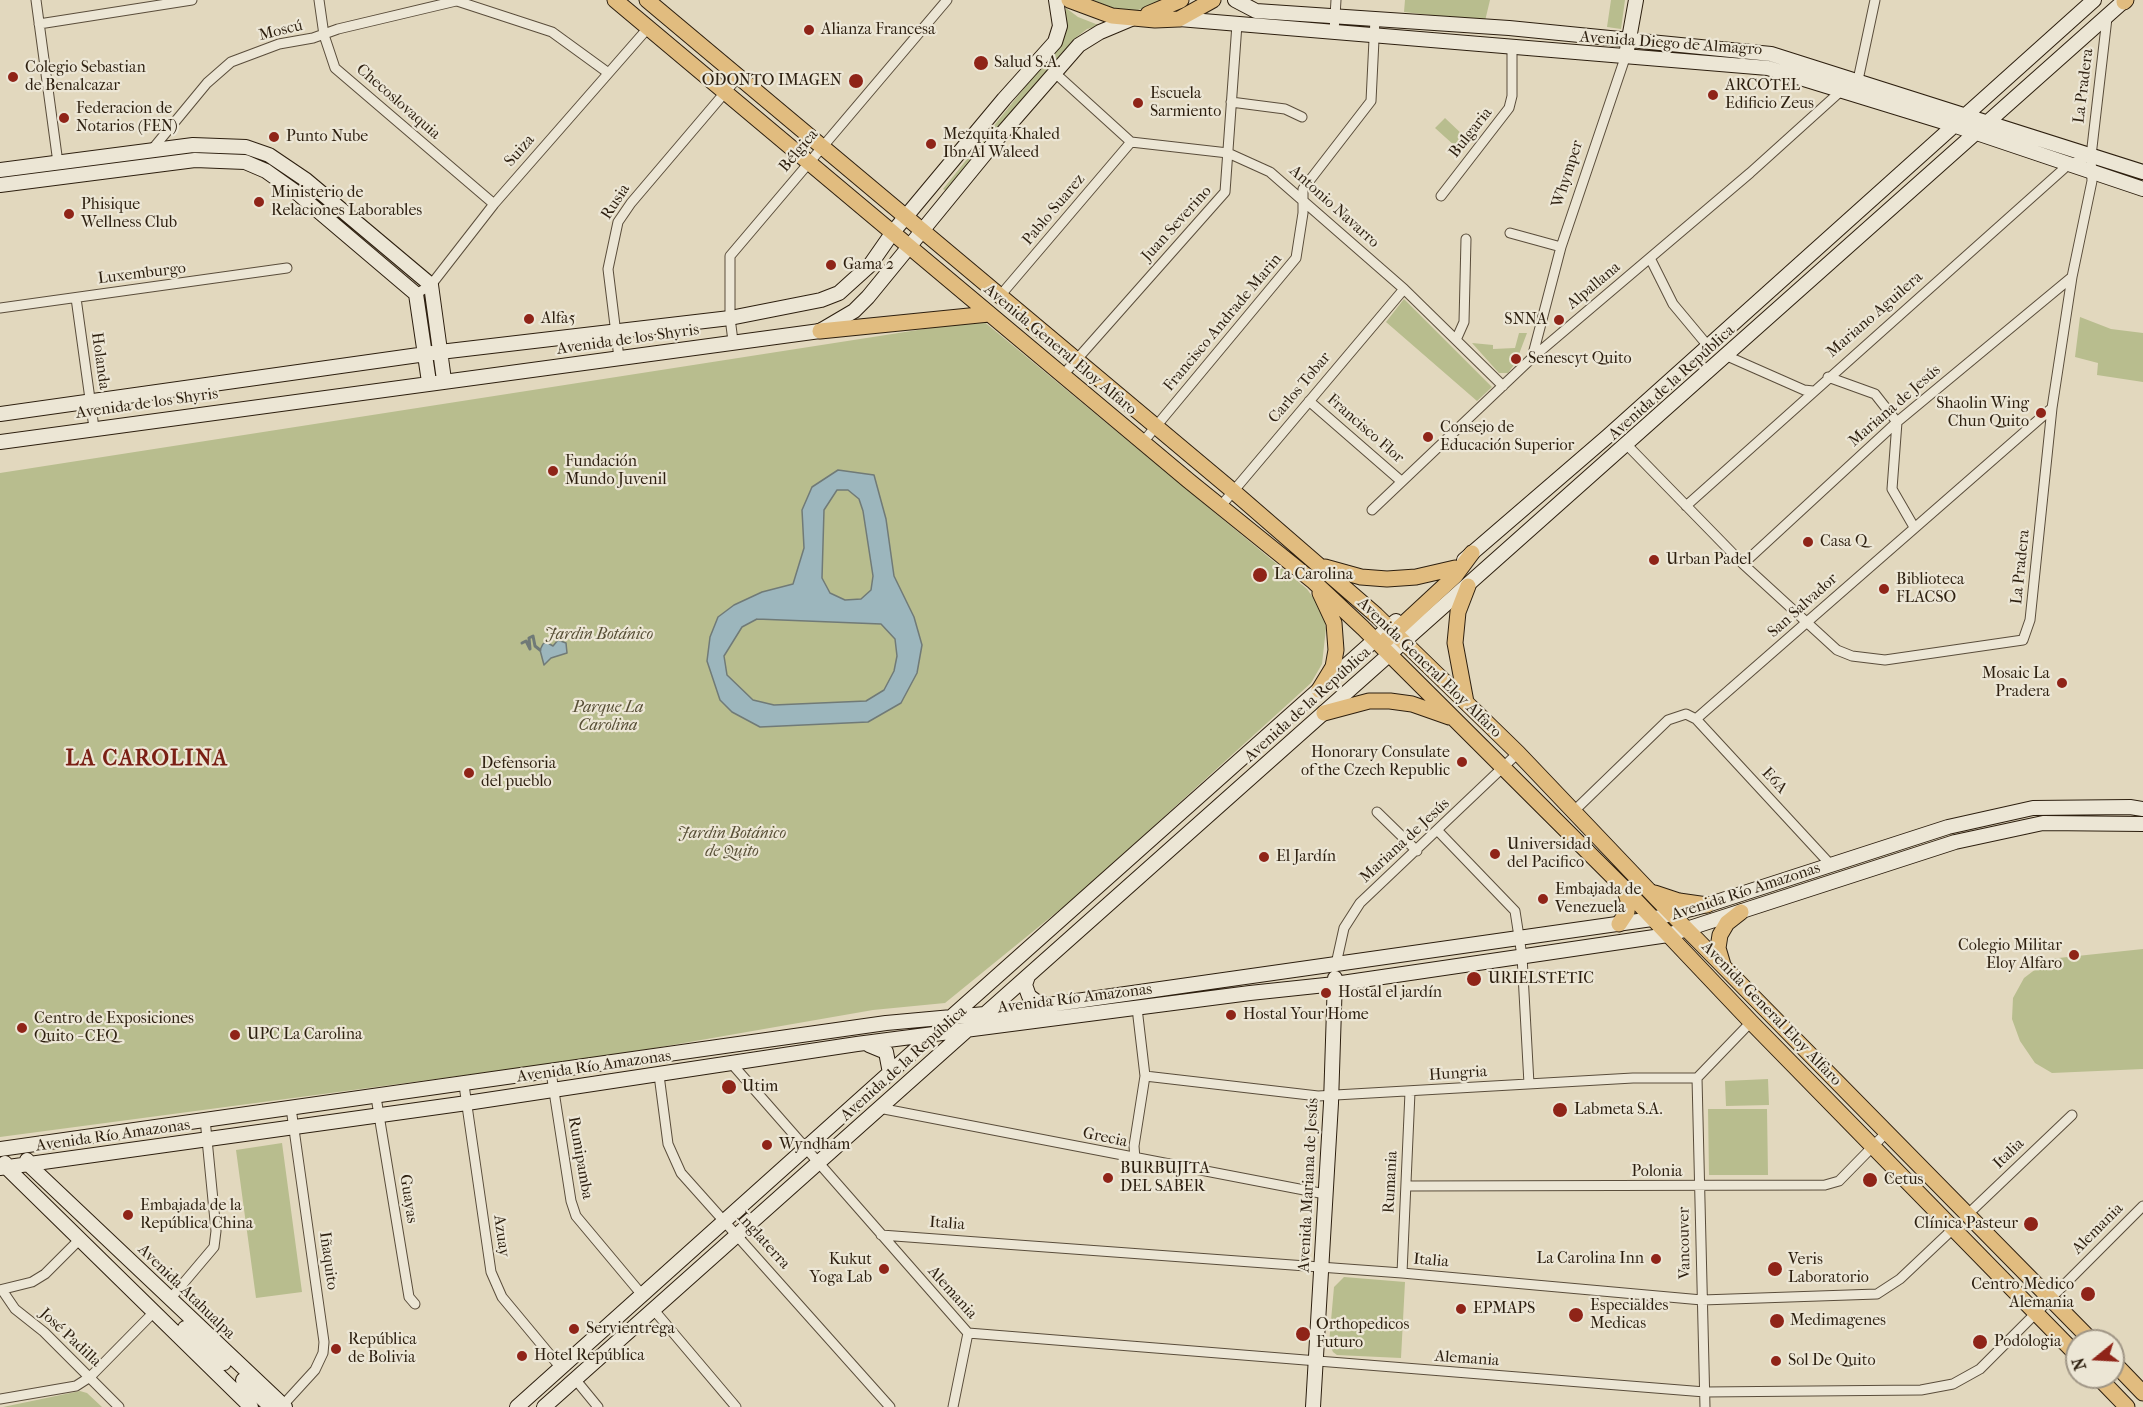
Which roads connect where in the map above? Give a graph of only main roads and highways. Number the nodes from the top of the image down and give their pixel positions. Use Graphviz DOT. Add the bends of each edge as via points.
graph roads {
  1 [pos="615,0"];
  2 [pos="647,0"];
  3 [pos="1056,0"];
  4 [pos="1069,0"];
  5 [pos="1181,0"];
  6 [pos="1213,0"];
  7 [pos="1235,0"];
  8 [pos="1636,0"];
  9 [pos="2094,0"];
  10 [pos="2125,1"];
  11 [pos="1131,19"];
  12 [pos="1179,19"];
  13 [pos="1629,42"];
  14 [pos="1625,58"];
  15 [pos="1966,115"];
  16 [pos="1988,122"];
  17 [pos="1954,125"];
  18 [pos="1976,132"];
  19 [pos="0,170"];
  20 [pos="2143,172"];
  21 [pos="0,185"];
  22 [pos="2143,189"];
  23 [pos="905,218"];
  24 [pos="893,232"];
  25 [pos="921,232"];
  26 [pos="910,246"];
  27 [pos="988,314"];
  28 [pos="820,330"];
  29 [pos="440,352"];
  30 [pos="425,355"];
  31 [pos="444,380"];
  32 [pos="429,382"];
  33 [pos="0,414"];
  34 [pos="0,442"];
  35 [pos="1472,553"];
  36 [pos="1317,565"];
  37 [pos="1455,568"];
  38 [pos="1314,582"];
  39 [pos="1468,586"];
  40 [pos="1395,634"];
  41 [pos="1376,639"];
  42 [pos="1390,653"];
  43 [pos="1319,690"];
  44 [pos="1467,705"];
  45 [pos="1324,713"];
  46 [pos="1455,719"];
  47 [pos="2143,809"];
  48 [pos="2143,824"];
  49 [pos="1624,888"];
  50 [pos="1650,891"];
  51 [pos="1707,905"];
  52 [pos="1741,912"];
  53 [pos="1671,914"];
  54 [pos="1652,919"];
  55 [pos="1619,924"];
  56 [pos="1687,929"];
  57 [pos="1668,935"];
  58 [pos="1336,964"];
  59 [pos="1723,965"];
  60 [pos="1028,976"];
  61 [pos="1335,984"];
  62 [pos="1048,1005"];
  63 [pos="985,1014"];
  64 [pos="951,1017"];
  65 [pos="966,1031"];
  66 [pos="931,1035"];
  67 [pos="857,1044"];
  68 [pos="890,1073"];
  69 [pos="24,1145"];
  70 [pos="1,1149"];
  71 [pos="28,1164"];
  72 [pos="3,1168"];
  73 [pos="113,1271"];
  74 [pos="607,1328"];
  75 [pos="2080,1329"];
  76 [pos="620,1338"];
  77 [pos="2065,1343"];
  78 [pos="230,1356"];
  79 [pos="203,1357"];
  80 [pos="578,1364"];
  81 [pos="2125,1375"];
  82 [pos="243,1385"];
  83 [pos="2110,1389"];
  84 [pos="2143,1395"];
  85 [pos="279,1406"];
  86 [pos="251,1407"];
  87 [pos="262,1407"];
  88 [pos="517,1407"];
  89 [pos="530,1407"];
  90 [pos="544,1407"];
  91 [pos="1313,1407"];
  92 [pos="2127,1407"];
  93 [pos="2133,1407"];
  1 -- 24 [label="main road, Avenida General Eloy Alfaro"];
  2 -- 23 [label="main road, Avenida General Eloy Alfaro"];
  3 -- 23 [label="main road, Avenida de los Shyris" via="1060,26 1055,42"];
  4 -- 11 [label="main road" via="1097,12"];
  5 -- 11 [label="main road"];
  6 -- 12 [label="main road"];
  7 -- 13 [label="main road, Avenida Diego de Almagro" via="1256,11 1509,28"];
  8 -- 13 [label="main road, Whymper"];
  9 -- 15 [label="main road, Avenida de la República"];
  10 -- 16 [label="main road, Avenida de la República"];
  11 -- 12 [label="main road"];
  11 -- 25 [label="main road, Avenida de los Shyris" via="1089,38"];
  12 -- 14 [label="main road, Avenida Diego de Almagro"];
  13 -- 14 [label="main road, Whymper"];
  13 -- 15 [label="main road, Avenida Diego de Almagro" via="1771,54"];
  14 -- 17 [label="main road, Avenida Diego de Almagro" via="1768,68"];
  15 -- 16 [label="main road, Avenida Diego de Almagro"];
  15 -- 17 [label="main road, Avenida de la República"];
  16 -- 18 [label="main road, Avenida de la República"];
  16 -- 20 [label="main road, Avenida Diego de Almagro"];
  17 -- 18 [label="main road, Avenida Diego de Almagro"];
  17 -- 35 [label="main road, Avenida de la República"];
  18 -- 22 [label="main road, Avenida Diego de Almagro"];
  18 -- 39 [label="main road, Avenida de la República"];
  19 -- 29 [label="main road" via="193,145 246,147 269,155 306,180 431,285"];
  21 -- 30 [label="main road" via="195,160 245,162 267,171 416,294"];
  23 -- 24 [label="main road, Avenida de los Shyris"];
  23 -- 25 [label="main road, Avenida General Eloy Alfaro"];
  24 -- 26 [label="main road, Avenida General Eloy Alfaro"];
  24 -- 29 [label="main road, Avenida de los Shyris" via="870,265 839,293 821,300 730,318"];
  25 -- 26 [label="main road, Avenida de los Shyris"];
  25 -- 36 [label="main road, Avenida General Eloy Alfaro"];
  26 -- 27 [label="main road, Avenida General Eloy Alfaro"];
  26 -- 28 [label="main road, Avenida de los Shyris" via="854,311"];
  27 -- 28 [label="main road"];
  27 -- 38 [label="main road, Avenida General Eloy Alfaro"];
  28 -- 31 [label="main road, Avenida de los Shyris"];
  29 -- 30 [label="main road, Avenida de los Shyris"];
  29 -- 31 [label="main road"];
  30 -- 32 [label="main road"];
  30 -- 33 [label="main road, Avenida de los Shyris"];
  31 -- 32 [label="main road, Avenida de los Shyris"];
  32 -- 34 [label="main road, Avenida de los Shyris"];
  35 -- 37 [label="main road, Avenida de la República"];
  35 -- 40 [label="main road" via="1455,576"];
  36 -- 37 [label="main road" via="1381,579 1416,577"];
  36 -- 40 [label="main road, Avenida General Eloy Alfaro"];
  37 -- 40 [label="main road, Avenida de la República"];
  38 -- 41 [label="main road, Avenida General Eloy Alfaro"];
  38 -- 43 [label="main road" via="1334,623 1336,650 1333,667"];
  39 -- 40 [label="main road, Avenida de la República"];
  39 -- 44 [label="main road" via="1458,612 1455,643"];
  40 -- 41 [label="main road, Avenida de la República"];
  40 -- 42 [label="main road" via="1386,643"];
  40 -- 44 [label="main road, Avenida General Eloy Alfaro"];
  41 -- 42 [label="main road, Avenida General Eloy Alfaro"];
  41 -- 43 [label="main road, Avenida de la República"];
  42 -- 45 [label="main road, Avenida de la República"];
  42 -- 46 [label="main road, Avenida General Eloy Alfaro"];
  43 -- 64 [label="main road, Avenida de la República"];
  44 -- 50 [label="main road, Avenida General Eloy Alfaro"];
  45 -- 46 [label="main road" via="1353,704 1390,701 1424,707"];
  45 -- 60 [label="main road, Avenida de la República"];
  46 -- 49 [label="main road, Avenida General Eloy Alfaro"];
  47 -- 51 [label="main road, Avenida Río Amazonas" via="2033,808 1947,827"];
  48 -- 52 [label="main road, Avenida Río Amazonas" via="2043,823 1954,842"];
  49 -- 54 [label="main road, Avenida General Eloy Alfaro"];
  49 -- 55 [label="main road" via="1627,912"];
  50 -- 51 [label="main road" via="1678,901"];
  50 -- 53 [label="main road, Avenida General Eloy Alfaro"];
  51 -- 53 [label="main road, Avenida Río Amazonas"];
  52 -- 56 [label="main road, Avenida Río Amazonas"];
  52 -- 59 [label="main road" via="1720,934 1718,948"];
  53 -- 54 [label="main road, Avenida Río Amazonas"];
  53 -- 56 [label="main road, Avenida General Eloy Alfaro"];
  54 -- 55 [label="main road, Avenida Río Amazonas"];
  54 -- 57 [label="main road, Avenida General Eloy Alfaro"];
  55 -- 58 [label="main road, Avenida Río Amazonas"];
  56 -- 57 [label="main road, Avenida Río Amazonas"];
  56 -- 59 [label="main road, Avenida General Eloy Alfaro"];
  57 -- 61 [label="main road, Avenida Río Amazonas"];
  57 -- 77 [label="main road, Avenida General Eloy Alfaro"];
  58 -- 61 [label="main road, Avenida Mariana de Jesús"];
  58 -- 62 [label="main road, Avenida Río Amazonas"];
  59 -- 75 [label="main road, Avenida General Eloy Alfaro"];
  60 -- 62 [label="main road" via="1025,985 1029,996"];
  60 -- 63 [label="main road, Avenida de la República"];
  61 -- 65 [label="main road, Avenida Río Amazonas"];
  61 -- 91 [label="main road, Avenida Mariana de Jesús"];
  62 -- 63 [label="main road, Avenida Río Amazonas"];
  63 -- 64 [label="main road, Avenida Río Amazonas"];
  63 -- 65 [label="main road, Avenida de la República"];
  64 -- 66 [label="main road, Avenida de la República"];
  64 -- 69 [label="main road, Avenida Río Amazonas"];
  65 -- 66 [label="main road, Avenida Río Amazonas"];
  65 -- 76 [label="main road, Avenida de la República"];
  66 -- 67 [label="main road, Avenida Río Amazonas"];
  66 -- 68 [label="main road, Avenida de la República"];
  67 -- 68 [label="main road" via="883,1049"];
  67 -- 71 [label="main road, Avenida Río Amazonas"];
  68 -- 74 [label="main road, Avenida de la República"];
  69 -- 70 [label="main road, Avenida Río Amazonas"];
  69 -- 71 [label="main road"];
  70 -- 72 [label="main road"];
  71 -- 72 [label="main road, Avenida Río Amazonas"];
  71 -- 78 [label="main road, Avenida Atahualpa"];
  72 -- 73 [label="main road"];
  73 -- 79 [label="main road"];
  73 -- 82 [label="main road" via="139,1285"];
  74 -- 80 [label="main road, Avenida de la República"];
  74 -- 88 [label="main road, Avenida de la República"];
  76 -- 80 [label="main road, Avenida de la República"];
  76 -- 90 [label="main road, Avenida de la República"];
  78 -- 82 [label="main road"];
  78 -- 85 [label="main road, Avenida Atahualpa"];
  79 -- 82 [label="main road"];
  79 -- 86 [label="main road"];
  80 -- 89 [label="main road, Avenida de la República"];
  81 -- 84 [label="main road"];
  82 -- 85 [label="main road"];
  82 -- 87 [label="main road"];
  83 -- 92 [label="main road"];
  84 -- 93 [label="main road"];
}
